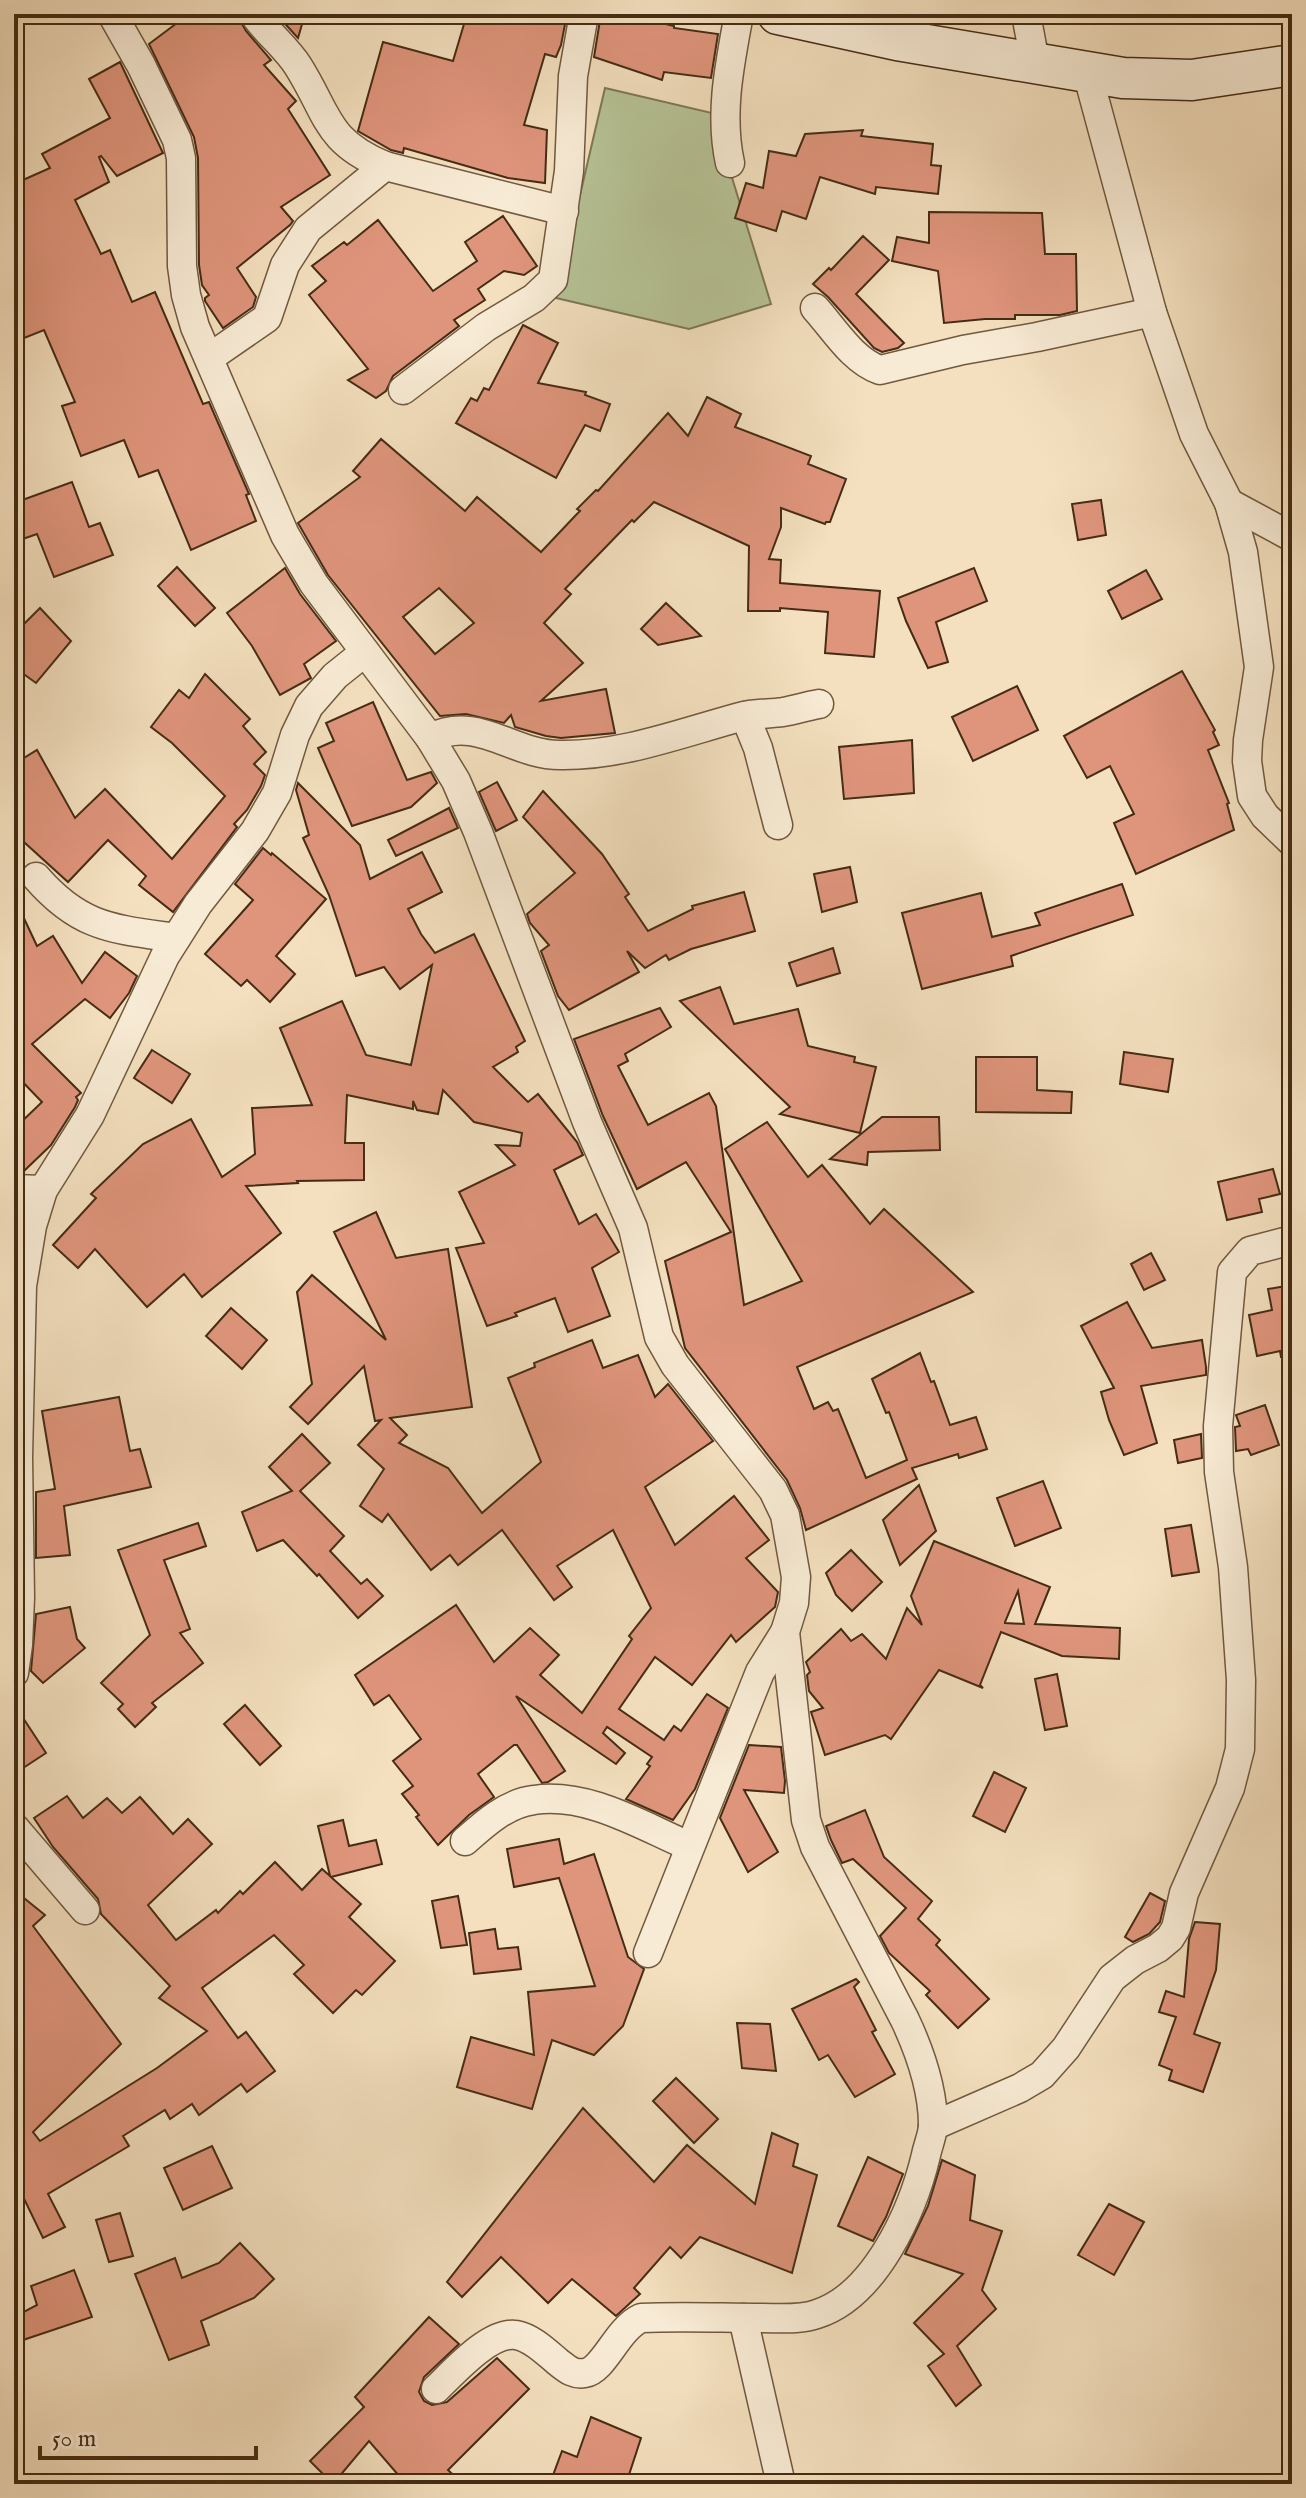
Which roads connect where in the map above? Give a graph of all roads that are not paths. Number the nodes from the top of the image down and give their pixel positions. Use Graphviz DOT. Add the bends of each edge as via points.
graph roads {
  1 [pos="112,14"];
  2 [pos="254,14"];
  3 [pos="584,14"];
  4 [pos="739,14"];
  5 [pos="778,14"];
  6 [pos="1026,14"];
  7 [pos="1035,62"];
  8 [pos="1292,65"];
  9 [pos="1087,72"];
  10 [pos="730,163"];
  11 [pos="385,166"];
  12 [pos="564,211"];
  13 [pos="815,308"];
  14 [pos="1152,312"];
  15 [pos="209,358"];
  16 [pos="403,390"];
  17 [pos="1229,503"];
  18 [pos="1292,537"];
  19 [pos="365,652"];
  20 [pos="819,704"];
  21 [pos="745,716"];
  22 [pos="430,738"];
  23 [pos="778,825"];
  24 [pos="1292,842"];
  25 [pos="36,877"];
  26 [pos="176,938"];
  27 [pos="14,1189"];
  28 [pos="43,1190"];
  29 [pos="1292,1240"];
  30 [pos="785,1632"];
  31 [pos="14,1673"];
  32 [pos="14,1827"];
  33 [pos="465,1841"];
  34 [pos="689,1846"];
  35 [pos="85,1910"];
  36 [pos="648,1953"];
  37 [pos="933,2126"];
  38 [pos="743,2318"];
  39 [pos="436,2389"];
  40 [pos="781,2484"];
  1 -- 15 [label="street" via="177,140 186,295"];
  2 -- 11 [label="street" via="299,67 342,142"];
  3 -- 12 [label="street" via="573,76"];
  4 -- 10 [label="street" via="726,93"];
  5 -- 7 [label="street"];
  6 -- 7 [label="street"];
  7 -- 9 [label="street"];
  8 -- 9 [label="street" via="1192,80"];
  9 -- 14 [label="street"];
  11 -- 12 [label="street"];
  11 -- 15 [label="street" via="308,229 285,265 267,318"];
  12 -- 16 [label="street" via="555,275 546,288"];
  13 -- 14 [label="street" via="858,357 880,370"];
  14 -- 17 [label="street" via="1190,422"];
  15 -- 19 [label="street" via="285,535"];
  17 -- 18 [label="street"];
  17 -- 24 [label="street" via="1243,552 1259,667 1248,740 1252,796"];
  19 -- 22 [label="street"];
  19 -- 26 [label="street" via="309,706 277,793"];
  20 -- 21 [label="street"];
  21 -- 22 [label="street" via="591,754 556,755 464,729"];
  21 -- 23 [label="street"];
  22 -- 30 [label="street" via="478,832 587,1122 633,1228 659,1337 773,1490 785,1515 796,1577"];
  25 -- 26 [label="street" via="69,910 88,920"];
  26 -- 28 [label="street" via="90,1115"];
  27 -- 28 [label="street"];
  28 -- 31 [label="street" via="22,1286 20,1598"];
  29 -- 37 [label="street" via="1250,1251 1232,1272 1218,1426 1241,1680 1240,1749 1230,1788 1184,1893 1176,1928 1158,1948 1112,1978 1042,2075"];
  30 -- 34 [label="street" via="760,1672"];
  30 -- 37 [label="street" via="806,1820 918,2049"];
  32 -- 35 [label="street"];
  33 -- 34 [label="street" via="506,1809 533,1800 562,1800 618,1815"];
  34 -- 36 [label="street"];
  37 -- 38 [label="street" via="920,2182 887,2251 868,2277 846,2299 816,2315"];
  38 -- 39 [label="street" via="641,2318 630,2323 599,2365 582,2374 518,2335 503,2335"];
  38 -- 40 [label="street"];
}
